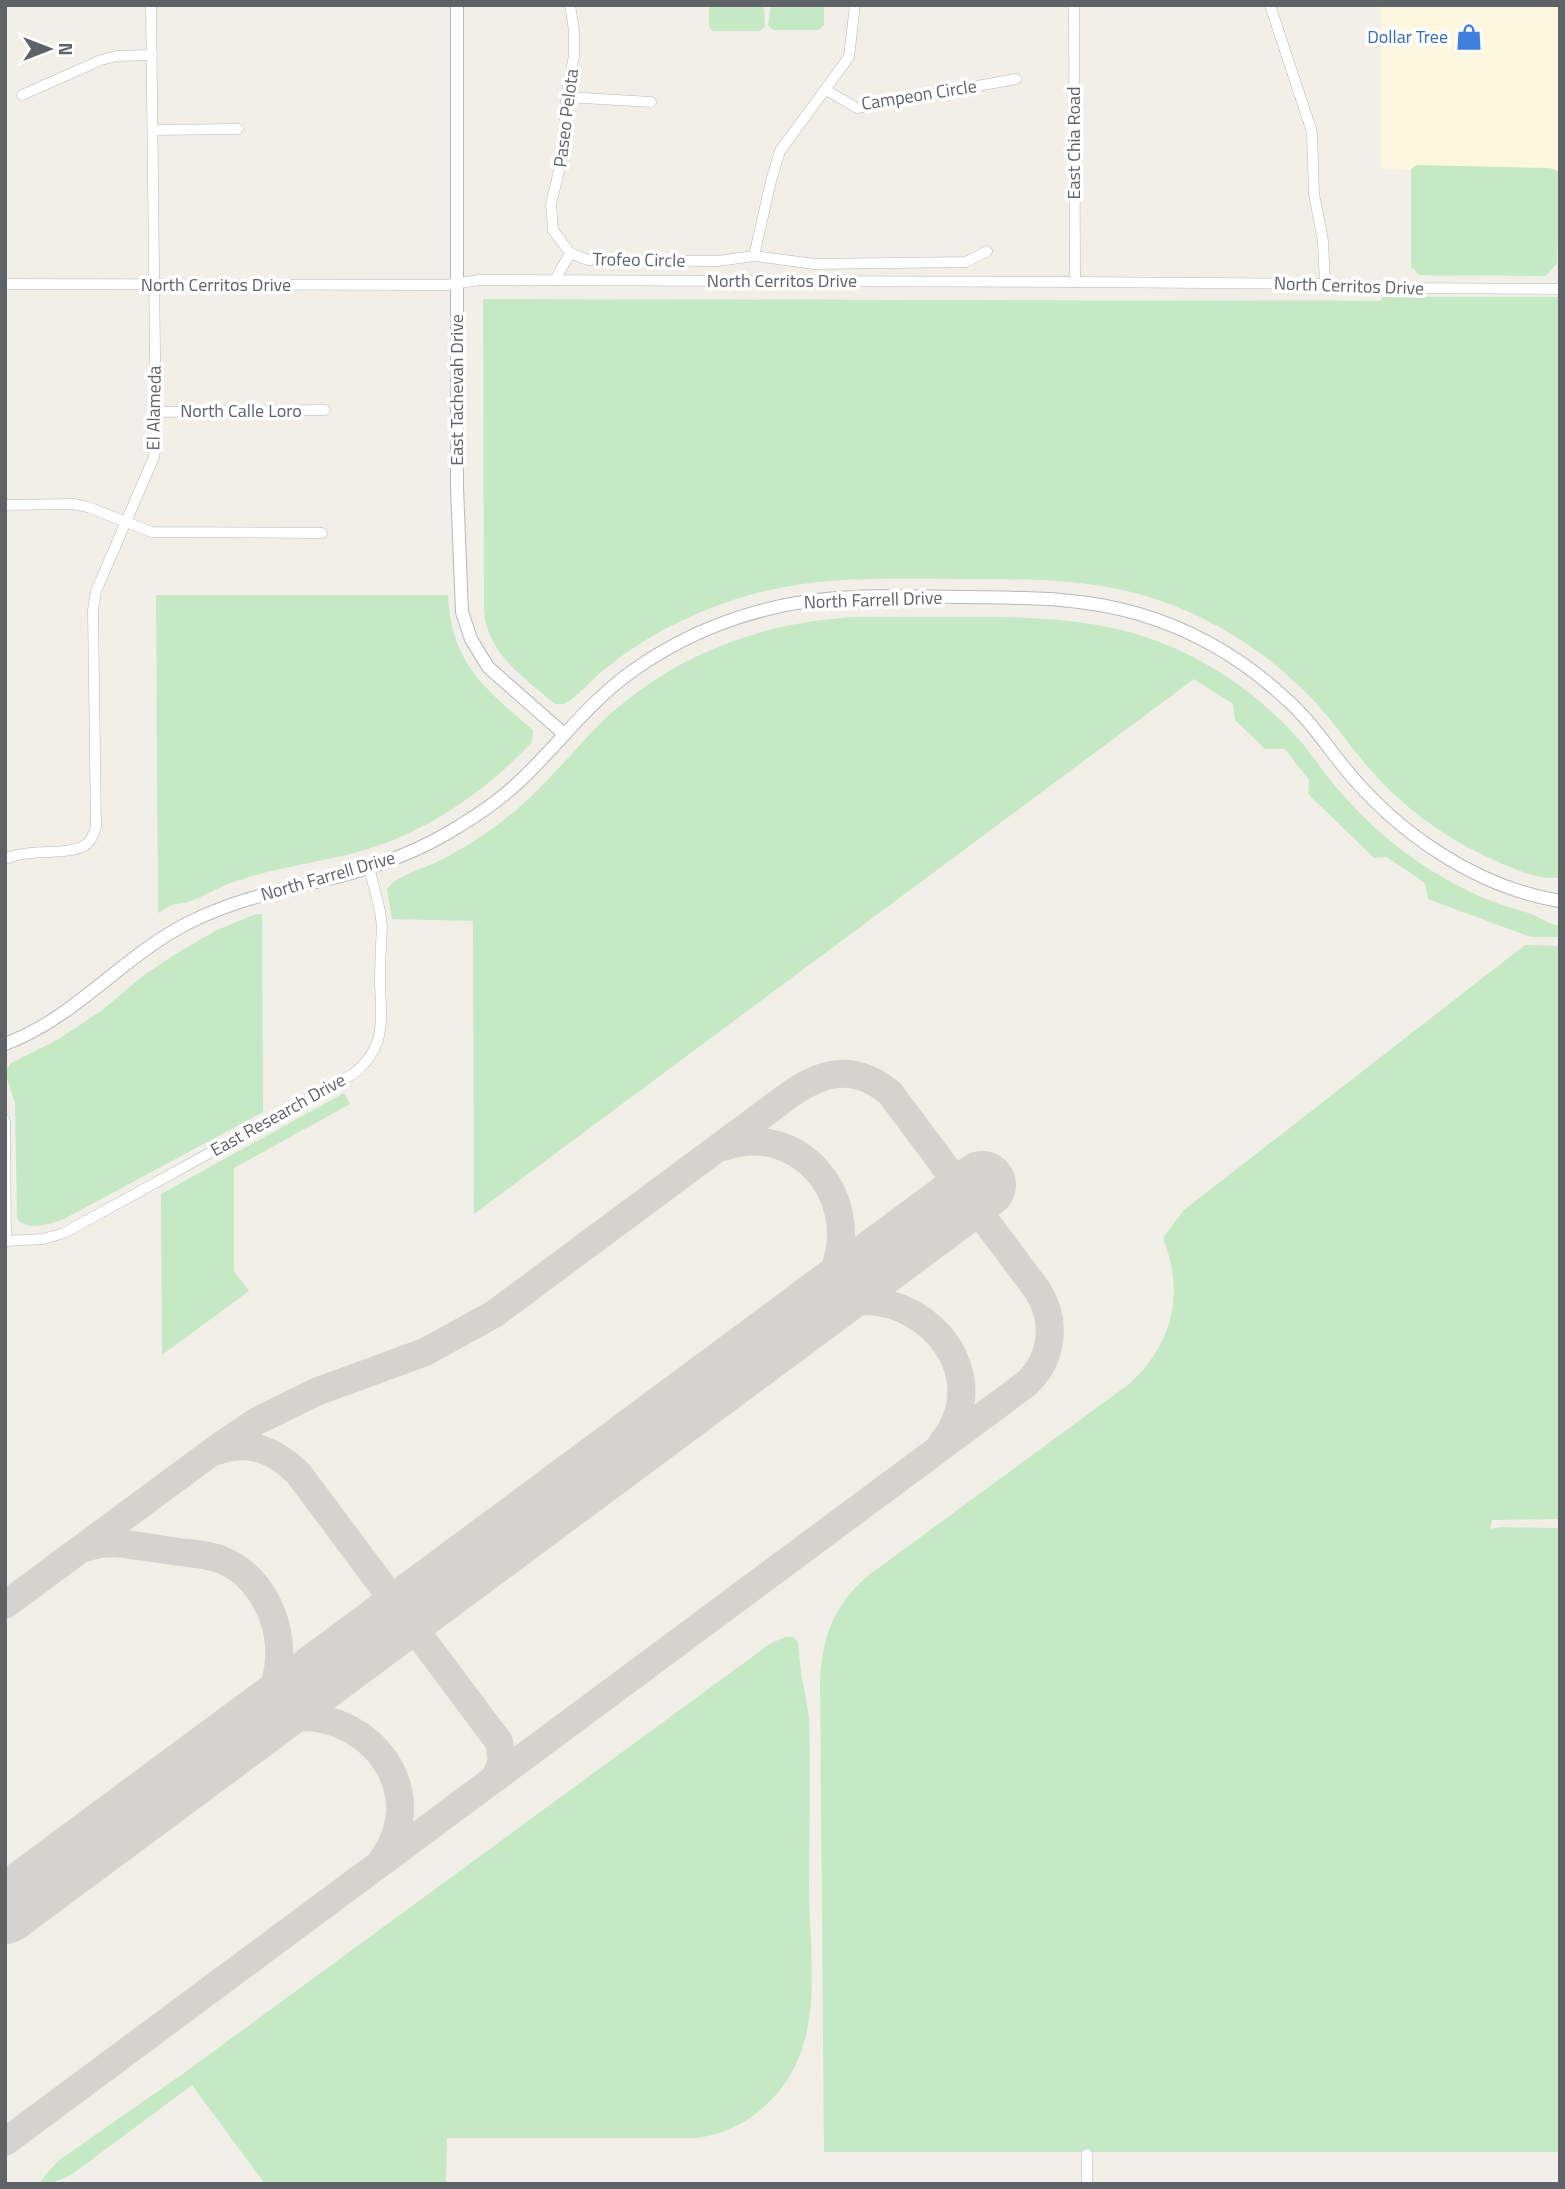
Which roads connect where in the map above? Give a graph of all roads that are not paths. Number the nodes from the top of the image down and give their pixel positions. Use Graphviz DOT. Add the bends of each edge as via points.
graph roads {
  1 [pos="151,5"];
  2 [pos="457,5"];
  3 [pos="570,5"];
  4 [pos="855,5"];
  5 [pos="1074,5"];
  6 [pos="1269,6"];
  7 [pos="152,55"];
  8 [pos="1016,79"];
  9 [pos="826,90"];
  10 [pos="22,94"];
  11 [pos="566,97"];
  12 [pos="651,102"];
  13 [pos="238,129"];
  14 [pos="153,130"];
  15 [pos="553,230"];
  16 [pos="987,251"];
  17 [pos="570,253"];
  18 [pos="754,256"];
  19 [pos="555,280"];
  20 [pos="1075,282"];
  21 [pos="456,283"];
  22 [pos="5,284"];
  23 [pos="1325,284"];
  24 [pos="154,285"];
  25 [pos="1560,289"];
  26 [pos="325,410"];
  27 [pos="156,412"];
  28 [pos="5,505"];
  29 [pos="125,522"];
  30 [pos="322,533"];
  31 [pos="564,734"];
  32 [pos="5,859"];
  33 [pos="369,867"];
  34 [pos="1560,901"];
  35 [pos="5,1044"];
  36 [pos="5,1120"];
  37 [pos="5,1241"];
  38 [pos="1087,2154"];
  39 [pos="1087,2184"];
  1 -- 7 [label="street, El Alameda"];
  2 -- 21 [label="street, East Tachevah Drive"];
  3 -- 11 [label="street, Paseo Pelota" via="574,56"];
  4 -- 9 [label="street" via="849,57"];
  5 -- 20 [label="street, East Chia Road"];
  6 -- 23 [label="street" via="1312,132"];
  7 -- 10 [label="street" via="101,60"];
  7 -- 14 [label="street, El Alameda"];
  8 -- 9 [label="street, Campeon Circle" via="857,108"];
  9 -- 18 [label="street" via="780,151"];
  11 -- 12 [label="street"];
  11 -- 15 [label="street, Paseo Pelota" via="563,154 551,204"];
  13 -- 14 [label="street"];
  14 -- 24 [label="street, El Alameda"];
  15 -- 17 [label="street, Trofeo Circle"];
  16 -- 18 [label="street, Trofeo Circle" via="966,262 815,264"];
  17 -- 18 [label="street, Trofeo Circle" via="588,260 629,261 718,261"];
  17 -- 19 [label="street"];
  19 -- 20 [label="street, North Cerritos Drive"];
  19 -- 21 [label="street, North Cerritos Drive"];
  20 -- 23 [label="street, North Cerritos Drive"];
  21 -- 24 [label="street, North Cerritos Drive"];
  21 -- 31 [label="street, East Tachevah Drive" via="462,612 488,667"];
  22 -- 24 [label="street, North Cerritos Drive"];
  23 -- 25 [label="street, North Cerritos Drive"];
  24 -- 27 [label="street, El Alameda"];
  26 -- 27 [label="street, North Calle Loro"];
  27 -- 29 [label="street, El Alameda" via="154,457"];
  28 -- 29 [label="street" via="73,504"];
  29 -- 30 [label="street" via="152,532"];
  29 -- 32 [label="street, El Alameda" via="93,610 96,827 92,839 73,849"];
  31 -- 33 [label="street, North Farrell Drive" via="523,778 473,818 437,839"];
  31 -- 34 [label="street, North Farrell Drive" via="609,689 648,661 713,627 763,610 857,597 1042,598 1090,603 1169,624 1240,662 1301,713 1369,795 1414,835 1486,877"];
  33 -- 35 [label="street, North Farrell Drive" via="270,892 184,925 26,1037"];
  33 -- 37 [label="street, East Research Drive" via="382,926 381,1030 367,1063 64,1233"];
  36 -- 37 [label="street"];
  38 -- 39 [label="street"];
}
